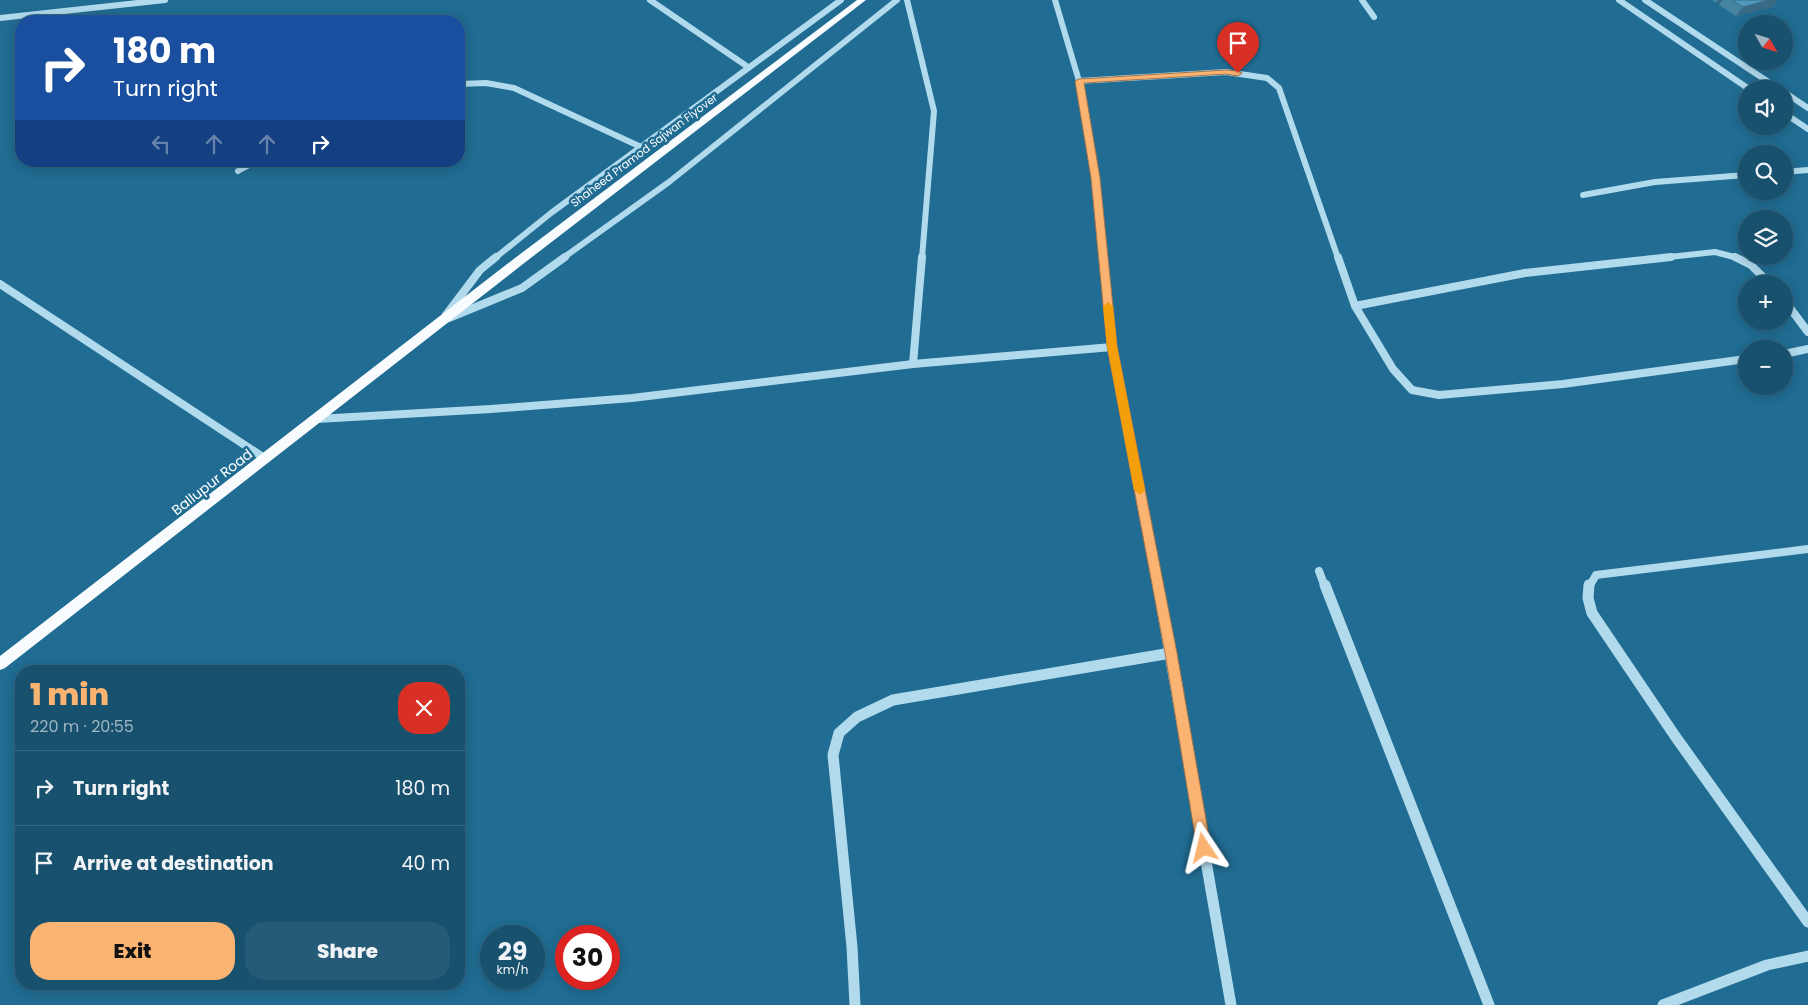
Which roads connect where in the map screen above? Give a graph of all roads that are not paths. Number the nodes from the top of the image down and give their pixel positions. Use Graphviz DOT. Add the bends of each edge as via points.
graph roads {
  1 [pos="165,0"];
  2 [pos="650,0"];
  3 [pos="841,0"];
  4 [pos="862,0"];
  5 [pos="898,0"];
  6 [pos="907,0"];
  7 [pos="1055,0"];
  8 [pos="1362,0"];
  9 [pos="1619,0"];
  10 [pos="1645,0"];
  11 [pos="28,15"];
  12 [pos="15,16"];
  13 [pos="1374,17"];
  14 [pos="0,18"];
  15 [pos="748,67"];
  16 [pos="1765,80"];
  17 [pos="1079,81"];
  18 [pos="1738,82"];
  19 [pos="465,83"];
  20 [pos="1793,98"];
  21 [pos="1808,108"];
  22 [pos="1793,119"];
  23 [pos="1808,129"];
  24 [pos="641,147"];
  25 [pos="246,167"];
  26 [pos="1808,170"];
  27 [pos="1793,171"];
  28 [pos="238,172"];
  29 [pos="1738,176"];
  30 [pos="1583,196"];
  31 [pos="1762,275"];
  32 [pos="0,284"];
  33 [pos="1354,306"];
  34 [pos="1793,312"];
  35 [pos="442,321"];
  36 [pos="1808,332"];
  37 [pos="1112,346"];
  38 [pos="1808,349"];
  39 [pos="1793,352"];
  40 [pos="1738,360"];
  41 [pos="913,364"];
  42 [pos="317,419"];
  43 [pos="266,459"];
  44 [pos="1808,549"];
  45 [pos="1319,571"];
  46 [pos="1171,653"];
  47 [pos="0,664"];
  48 [pos="1808,922"];
  49 [pos="1808,956"];
  50 [pos="855,1005"];
  51 [pos="1231,1005"];
  52 [pos="1489,1005"];
  53 [pos="1663,1005"];
  1 -- 11 [label="street"];
  2 -- 15 [label="street"];
  3 -- 15 [label="street"];
  4 -- 35 [label="main road, Shaheed Pramod Sajwan Flyover"];
  5 -- 35 [label="street" via="668,182 522,288"];
  6 -- 41 [label="street" via="934,111"];
  7 -- 17 [label="street"];
  8 -- 13 [label="street"];
  9 -- 18 [label="street"];
  10 -- 16 [label="street"];
  12 -- 14 [label="street"];
  15 -- 24 [label="street"];
  17 -- 33 [label="street" via="1226,72 1267,78 1280,88"];
  17 -- 37 [label="street" via="1096,178"];
  19 -- 24 [label="street" via="514,88"];
  20 -- 21 [label="street"];
  22 -- 23 [label="street"];
  24 -- 35 [label="street" via="480,270"];
  25 -- 28 [label="street"];
  26 -- 27 [label="street"];
  29 -- 30 [label="street" via="1655,182"];
  31 -- 33 [label="street" via="1752,264 1736,256 1715,252 1525,273"];
  32 -- 43 [label="street"];
  33 -- 40 [label="street" via="1392,369 1412,390 1439,395 1563,384"];
  34 -- 36 [label="street"];
  35 -- 42 [label="main road, Ballupur Road"];
  37 -- 41 [label="street"];
  37 -- 46 [label="street"];
  38 -- 39 [label="street"];
  41 -- 42 [label="street" via="632,398"];
  42 -- 43 [label="main road, Ballupur Road"];
  43 -- 47 [label="main road, Ballupur Road"];
  44 -- 48 [label="street" via="1596,575 1589,582 1587,594 1592,613"];
  45 -- 52 [label="street"];
  46 -- 50 [label="street" via="893,700 857,717 839,733 833,755"];
  46 -- 51 [label="street"];
  49 -- 53 [label="street" via="1767,964"];
}
